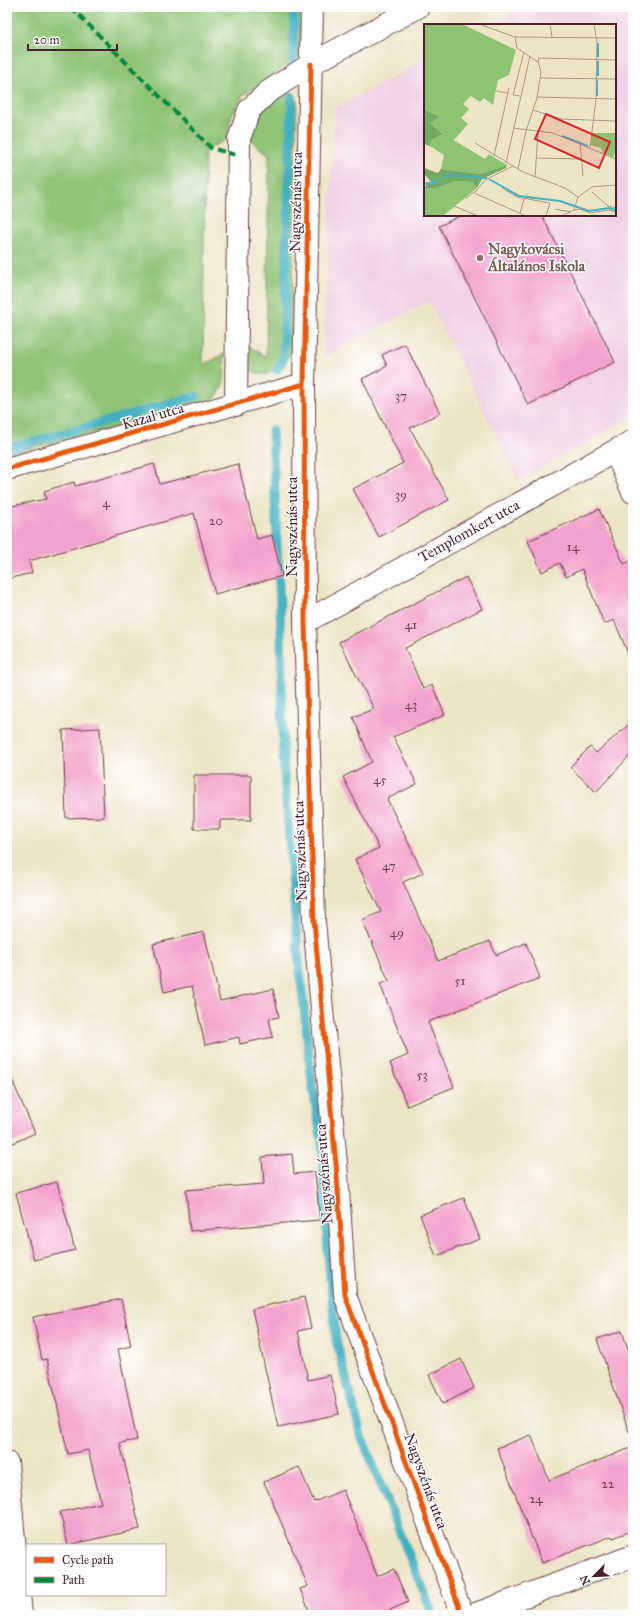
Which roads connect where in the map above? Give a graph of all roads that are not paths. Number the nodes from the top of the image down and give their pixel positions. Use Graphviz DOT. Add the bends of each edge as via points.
graph roads {
  1 [pos="312,7"];
  2 [pos="418,7"];
  3 [pos="311,64"];
  4 [pos="304,384"];
  5 [pos="236,405"];
  6 [pos="624,446"];
  7 [pos="7,469"];
  8 [pos="633,492"];
  9 [pos="304,622"];
  10 [pos="7,1463"];
  11 [pos="633,1556"];
  12 [pos="21,1615"];
  13 [pos="462,1615"];
  14 [pos="473,1615"];
  1 -- 3 [label="street, Nagyszénás utca"];
  2 -- 3 [label="street"];
  3 -- 4 [label="street, Nagyszénás utca"];
  3 -- 5 [label="street" via="266,94 249,110 239,139"];
  4 -- 5 [label="street, Kazal utca"];
  4 -- 9 [label="street, Nagyszénás utca"];
  5 -- 7 [label="street, Kazal utca"];
  6 -- 8 [label="street"];
  6 -- 9 [label="street, Templomkert utca"];
  9 -- 13 [label="street, Nagyszénás utca" via="314,921 345,1295"];
  10 -- 12 [label="street"];
  11 -- 14 [label="street"];
}
